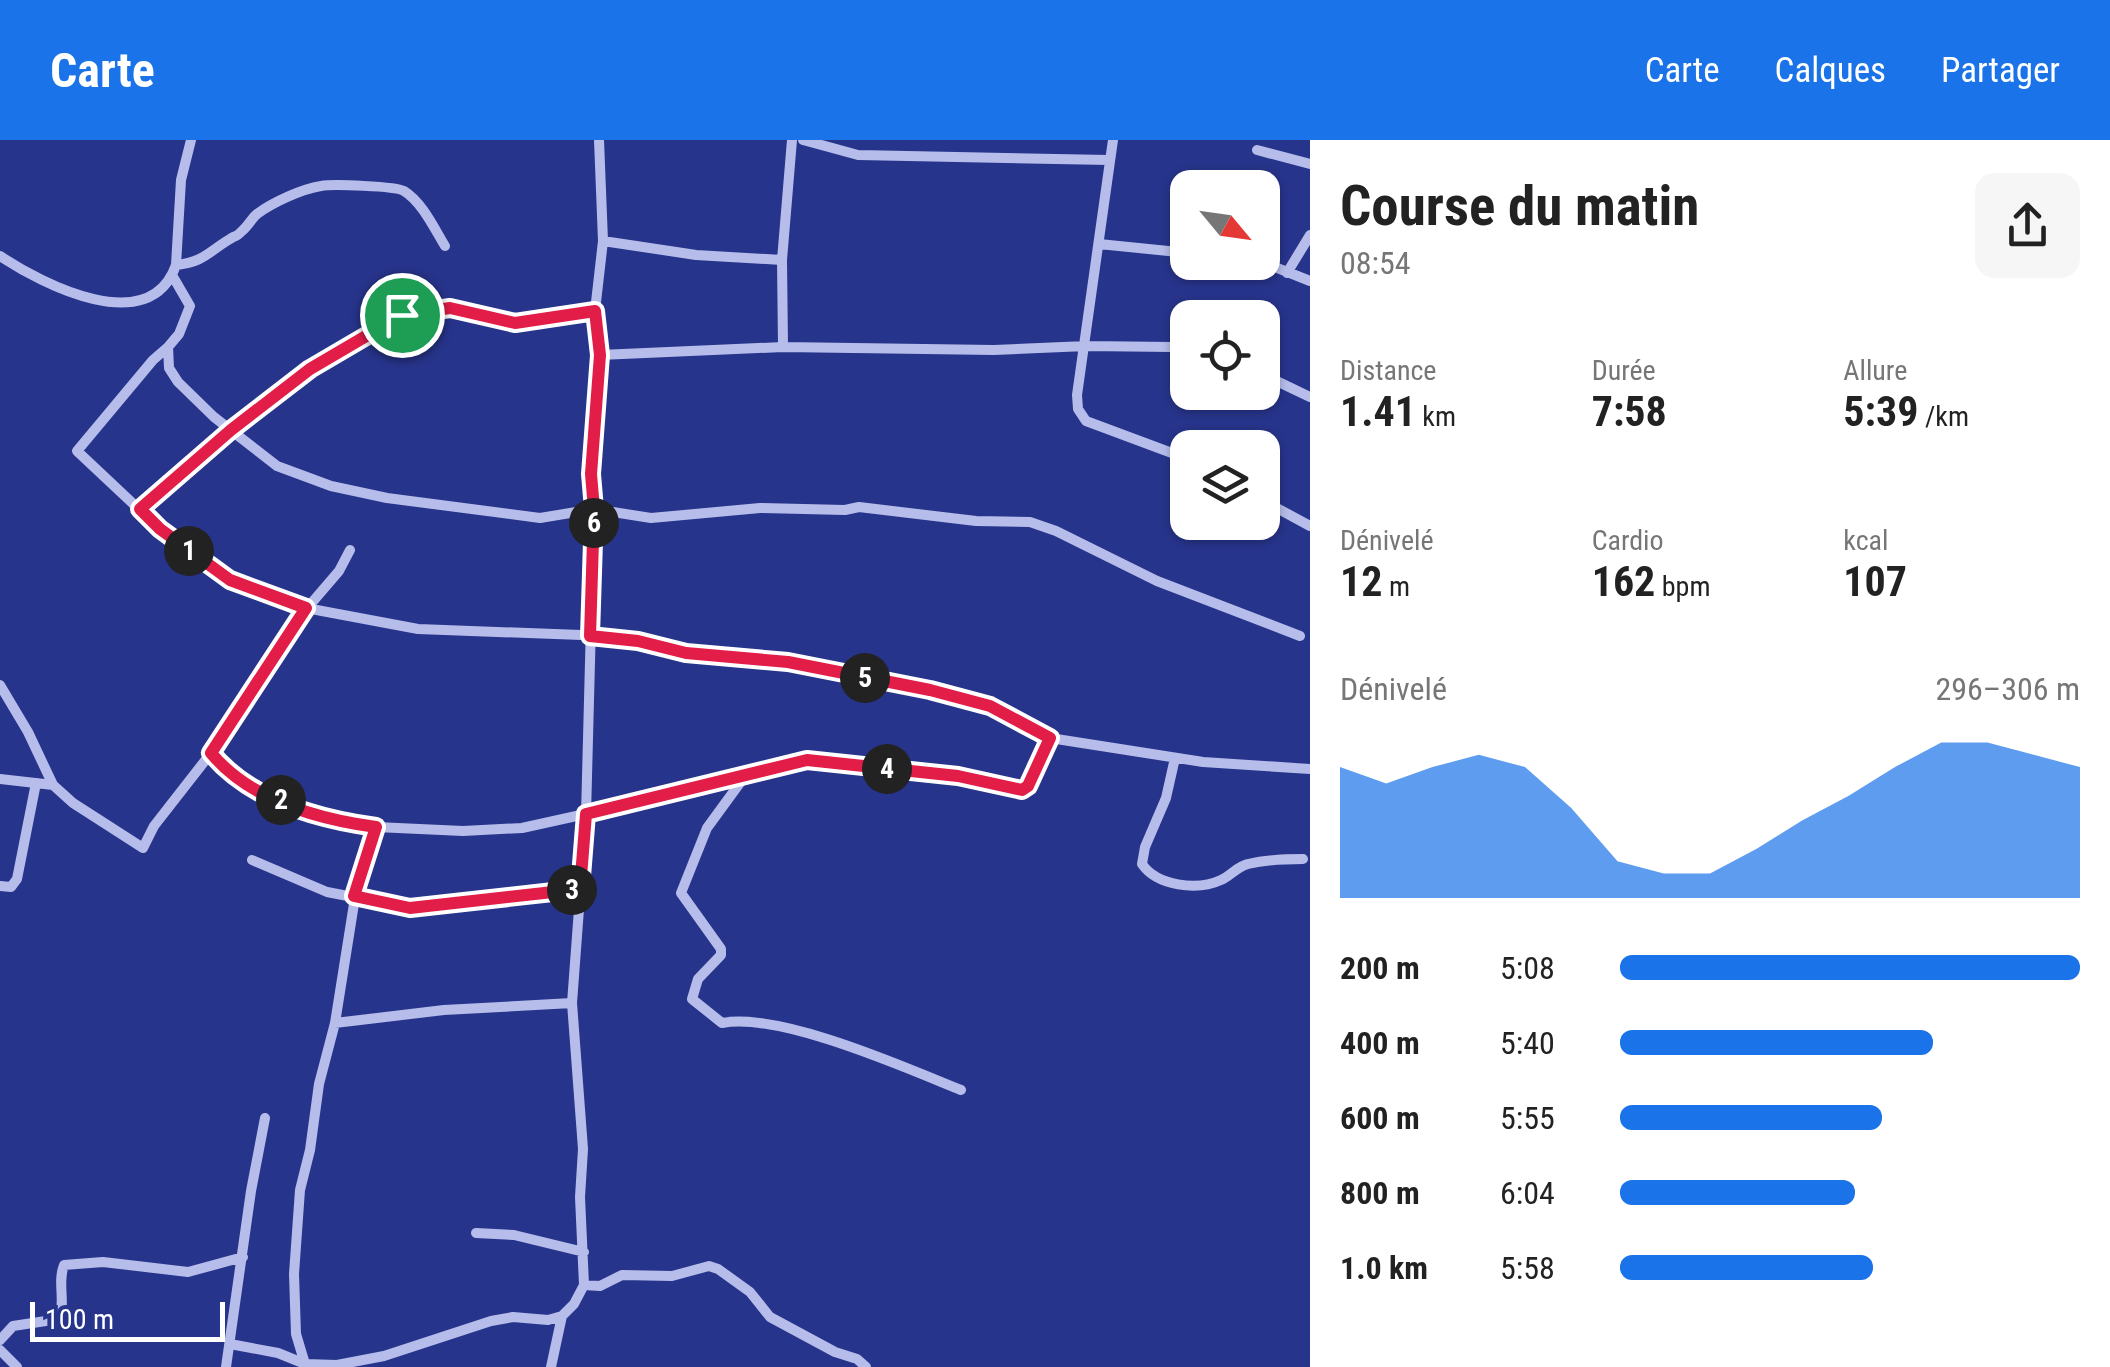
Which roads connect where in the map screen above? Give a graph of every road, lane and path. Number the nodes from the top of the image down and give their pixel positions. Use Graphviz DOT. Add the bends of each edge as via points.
graph roads {
  1 [pos="191,140"];
  2 [pos="600,140"];
  3 [pos="792,140"];
  4 [pos="803,140"];
  5 [pos="1113,140"];
  6 [pos="1257,150"];
  7 [pos="1109,160"];
  8 [pos="1310,164"];
  9 [pos="1310,235"];
  10 [pos="603,241"];
  11 [pos="1100,244"];
  12 [pos="444,246"];
  13 [pos="1170,251"];
  14 [pos="0,256"];
  15 [pos="782,260"];
  16 [pos="174,270"];
  17 [pos="1280,270"];
  18 [pos="1287,273"];
  19 [pos="1310,281"];
  20 [pos="595,311"];
  21 [pos="1086,346"];
  22 [pos="168,347"];
  23 [pos="783,347"];
  24 [pos="1170,347"];
  25 [pos="600,355"];
  26 [pos="1280,383"];
  27 [pos="1310,397"];
  28 [pos="231,430"];
  29 [pos="1170,452"];
  30 [pos="140,509"];
  31 [pos="594,509"];
  32 [pos="1280,510"];
  33 [pos="1310,526"];
  34 [pos="350,550"];
  35 [pos="306,608"];
  36 [pos="590,636"];
  37 [pos="1300,636"];
  38 [pos="0,685"];
  39 [pos="1050,738"];
  40 [pos="211,753"];
  41 [pos="1175,758"];
  42 [pos="1310,769"];
  43 [pos="746,776"];
  44 [pos="0,779"];
  45 [pos="36,783"];
  46 [pos="53,785"];
  47 [pos="586,814"];
  48 [pos="376,827"];
  49 [pos="1303,859"];
  50 [pos="252,860"];
  51 [pos="0,886"];
  52 [pos="580,889"];
  53 [pos="354,896"];
  54 [pos="572,1003"];
  55 [pos="334,1022"];
  56 [pos="961,1090"];
  57 [pos="266,1118"];
  58 [pos="476,1233"];
  59 [pos="584,1252"];
  60 [pos="244,1257"];
  61 [pos="584,1285"];
  62 [pos="562,1316"];
  63 [pos="0,1340"];
  64 [pos="230,1344"];
  65 [pos="0,1350"];
  66 [pos="384,1356"];
  67 [pos="305,1364"];
  68 [pos="17,1367"];
  69 [pos="226,1367"];
  70 [pos="377,1367"];
  71 [pos="551,1367"];
  72 [pos="866,1367"];
  1 -- 16 [label="street"];
  2 -- 10 [label="street"];
  3 -- 15 [label="street"];
  4 -- 7 [label="street" via="858,155"];
  5 -- 7 [label="street"];
  6 -- 8 [label="street"];
  7 -- 11 [label="street"];
  9 -- 18 [label="street"];
  10 -- 15 [label="street"];
  10 -- 20 [label="street"];
  11 -- 13 [label="street"];
  11 -- 21 [label="street"];
  12 -- 16 [label="street" via="399,188 324,185 258,214 211,254"];
  14 -- 16 [label="street" via="67,292 116,304 155,292"];
  15 -- 23 [label="street"];
  16 -- 22 [label="street" via="190,306"];
  17 -- 18 [label="street"];
  18 -- 19 [label="street"];
  20 -- 25 [label="street"];
  20 -- 28 [label="street" via="515,323 450,308 402,315 310,369"];
  21 -- 23 [label="street"];
  21 -- 24 [label="street"];
  21 -- 29 [label="street" via="1077,395 1082,417"];
  22 -- 28 [label="street" via="168,368 178,382"];
  22 -- 30 [label="street" via="77,451"];
  23 -- 25 [label="street"];
  25 -- 31 [label="street"];
  26 -- 27 [label="street"];
  28 -- 30 [label="street"];
  28 -- 31 [label="street" via="278,466 331,486 540,518"];
  30 -- 35 [label="street" via="230,580"];
  31 -- 36 [label="street"];
  31 -- 37 [label="street" via="651,518 860,507 1030,522"];
  32 -- 33 [label="street"];
  34 -- 35 [label="street"];
  35 -- 36 [label="street" via="418,628"];
  35 -- 40 [label="street"];
  36 -- 39 [label="street" via="788,662 930,690 990,706"];
  36 -- 47 [label="street"];
  38 -- 46 [label="street"];
  39 -- 41 [label="street"];
  39 -- 43 [label="street" via="1022,790 958,776 807,760"];
  40 -- 46 [label="street" via="143,848"];
  40 -- 48 [label="street" via="242,784 330,820"];
  41 -- 42 [label="street"];
  41 -- 49 [label="street" via="1145,848 1142,864 1150,876 1206,885 1244,864"];
  43 -- 47 [label="street"];
  43 -- 56 [label="street" via="708,828 681,893 722,949 692,999 722,1022 740,1019 812,1035"];
  44 -- 45 [label="street"];
  45 -- 46 [label="street"];
  45 -- 51 [label="street" via="18,879"];
  47 -- 48 [label="street" via="502,829"];
  47 -- 52 [label="street"];
  48 -- 53 [label="street"];
  50 -- 53 [label="street" via="327,892"];
  52 -- 53 [label="street" via="410,908"];
  52 -- 54 [label="street"];
  53 -- 55 [label="street"];
  54 -- 55 [label="street"];
  54 -- 59 [label="street"];
  55 -- 67 [label="street" via="300,1190 294,1274 296,1334"];
  57 -- 60 [label="street"];
  58 -- 59 [label="street"];
  59 -- 61 [label="street"];
  60 -- 63 [label="street" via="188,1272 64,1264 59,1318 13,1326"];
  60 -- 64 [label="street"];
  61 -- 62 [label="street"];
  61 -- 72 [label="street" via="600,1286 622,1274 672,1276 708,1266 763,1304 770,1317"];
  62 -- 66 [label="street" via="491,1321"];
  62 -- 71 [label="street"];
  64 -- 67 [label="street"];
  64 -- 69 [label="street"];
  65 -- 68 [label="street"];
  66 -- 67 [label="street"];
  66 -- 70 [label="street"];
}
